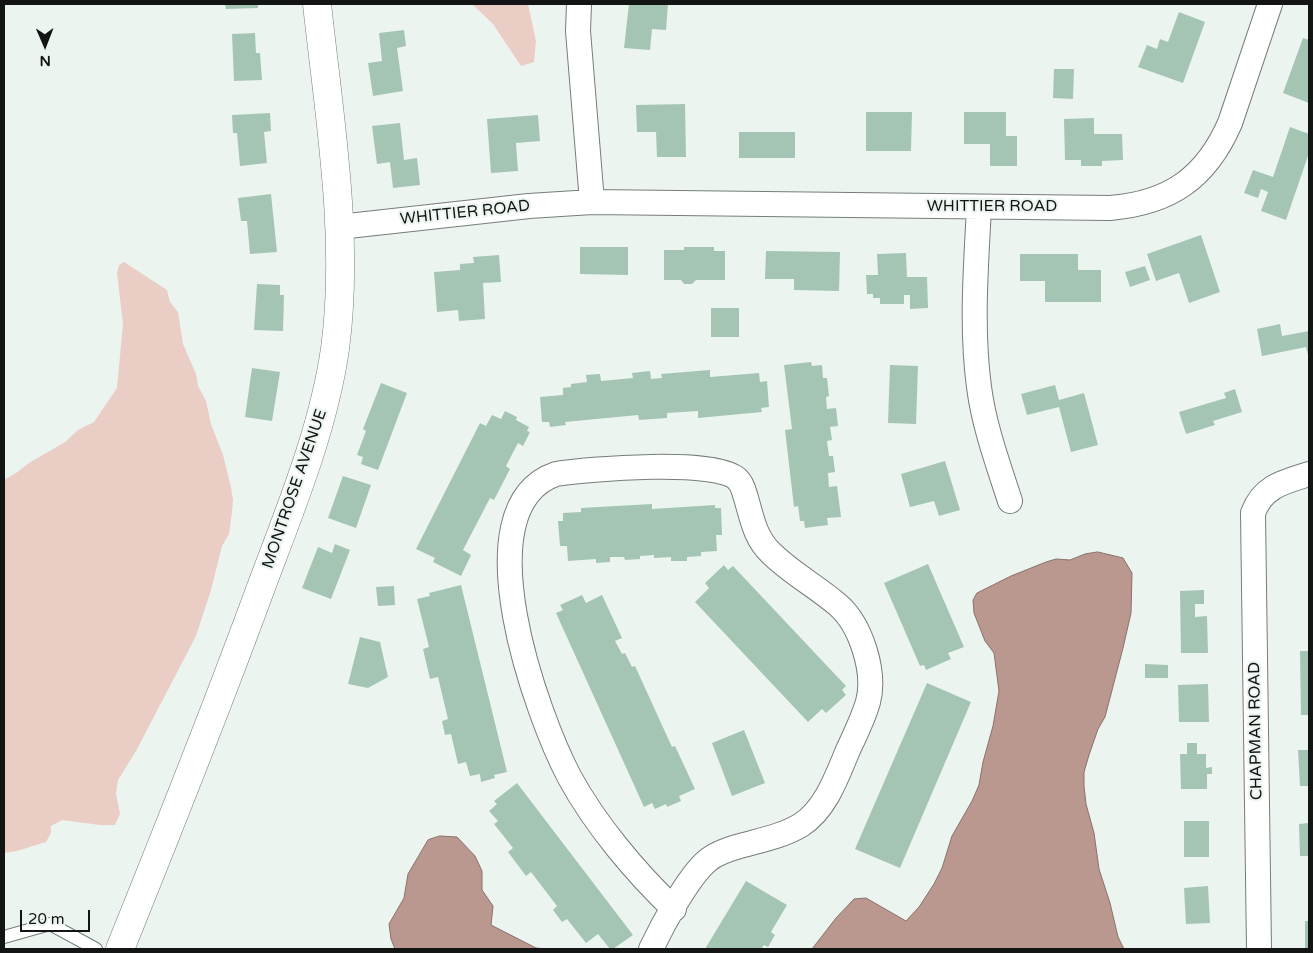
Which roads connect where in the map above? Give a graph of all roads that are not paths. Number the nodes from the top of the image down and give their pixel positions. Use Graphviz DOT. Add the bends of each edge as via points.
graph roads {
  1 [pos="317,4"];
  2 [pos="578,4"];
  3 [pos="1270,4"];
  4 [pos="592,202"];
  5 [pos="979,207"];
  6 [pos="339,227"];
  7 [pos="1309,474"];
  8 [pos="1010,501"];
  9 [pos="674,909"];
  10 [pos="4,938"];
  11 [pos="96,949"];
  12 [pos="120,949"];
  13 [pos="651,949"];
  14 [pos="1259,949"];
  1 -- 6 [label="main road, MONTROSE AVENUE"];
  2 -- 4 [label="street"];
  3 -- 5 [label="street, WHITTIER ROAD" via="1222,141 1199,172 1184,184 1158,198 1130,206"];
  4 -- 5 [label="street, WHITTIER ROAD"];
  4 -- 6 [label="street, WHITTIER ROAD"];
  5 -- 8 [label="street" via="974,302 976,360 985,417"];
  6 -- 12 [label="main road, MONTROSE AVENUE" via="335,349 311,448 213,718"];
  7 -- 14 [label="street, CHAPMAN ROAD" via="1273,487 1260,497 1253,513"];
  9 -- 9 [label="street" via="708,860 723,851 791,830 812,817 835,781 868,700 865,652 851,622 839,606 766,548 754,526 741,483 730,473 670,467 626,467 545,477 524,499 510,542 513,610 536,696 571,780 636,870"];
  9 -- 13 [label="street"];
  10 -- 11 [label="lane" via="50,924"];
}
